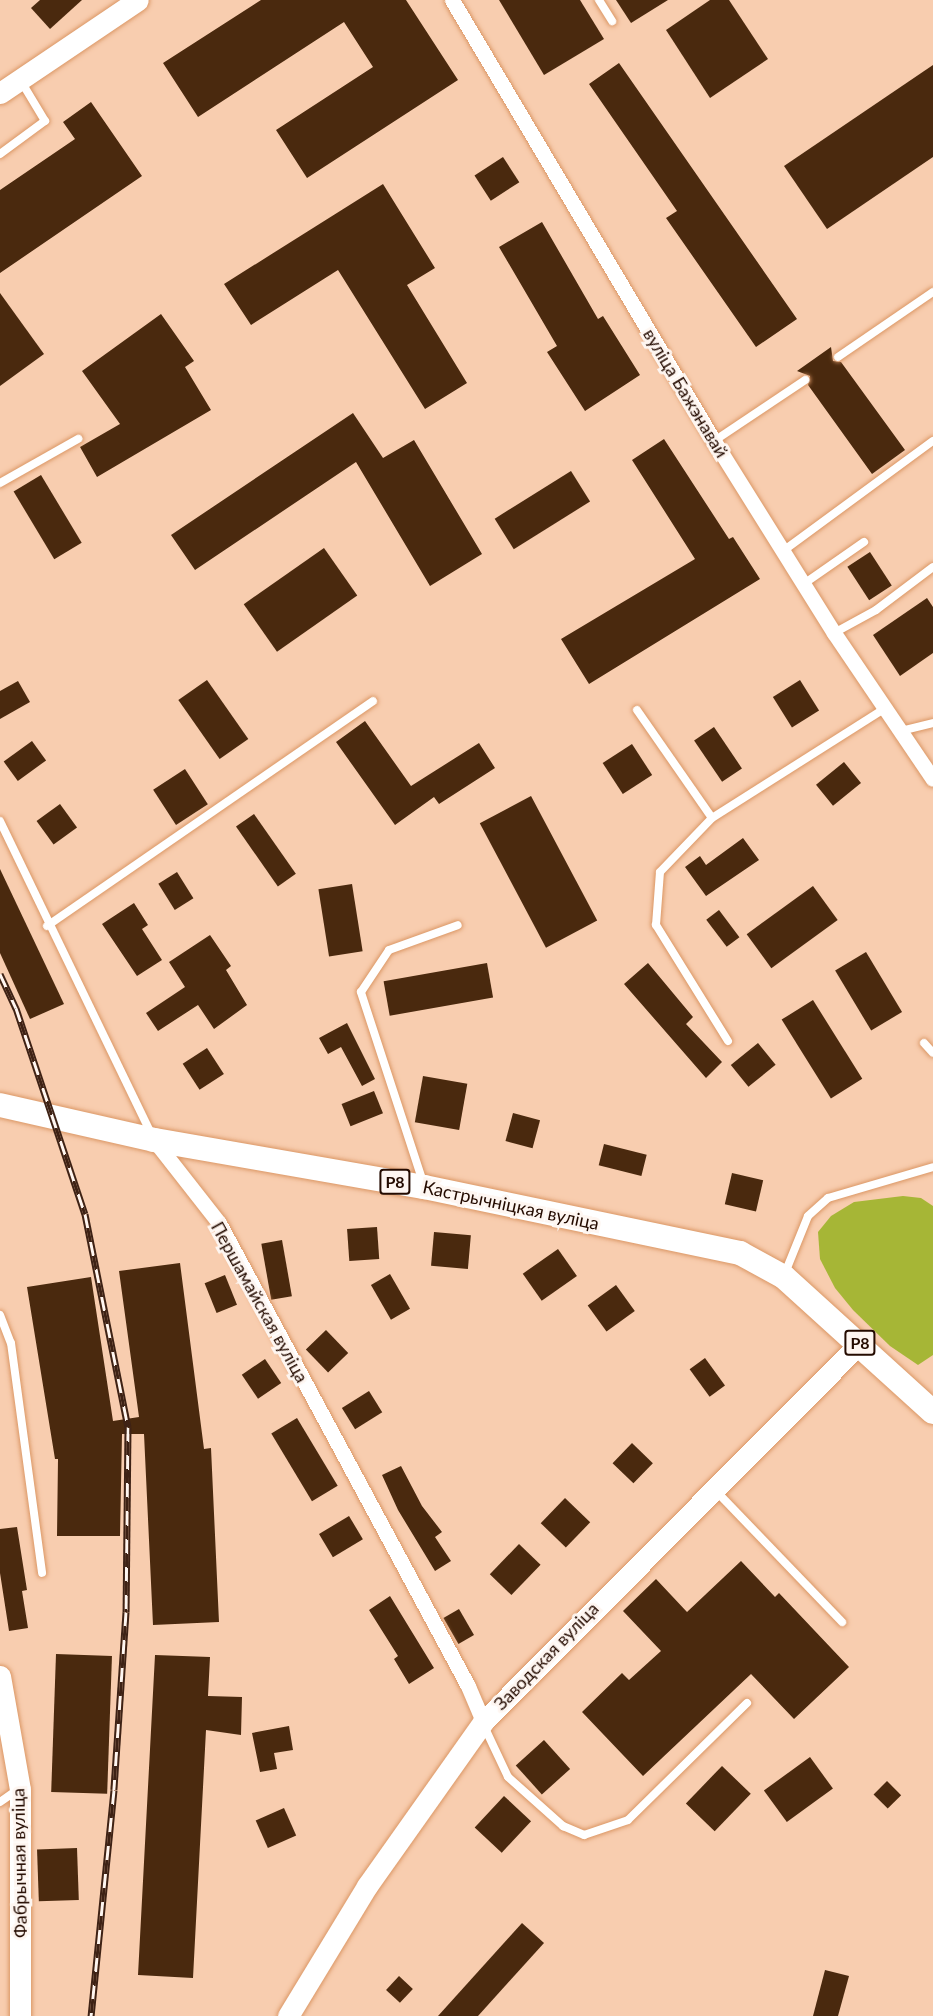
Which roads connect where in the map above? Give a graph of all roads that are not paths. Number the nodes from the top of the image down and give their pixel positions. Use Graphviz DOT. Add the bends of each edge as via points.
graph roads {
  1 [pos="138,0"];
  2 [pos="452,0"];
  3 [pos="599,0"];
  4 [pos="612,21"];
  5 [pos="20,80"];
  6 [pos="0,93"];
  7 [pos="0,154"];
  8 [pos="933,292"];
  9 [pos="838,357"];
  10 [pos="805,380"];
  11 [pos="78,439"];
  12 [pos="714,441"];
  13 [pos="933,441"];
  14 [pos="0,483"];
  15 [pos="864,542"];
  16 [pos="783,551"];
  17 [pos="933,567"];
  18 [pos="805,583"];
  19 [pos="834,633"];
  20 [pos="373,702"];
  21 [pos="885,708"];
  22 [pos="637,710"];
  23 [pos="933,723"];
  24 [pos="901,731"];
  25 [pos="933,779"];
  26 [pos="712,818"];
  27 [pos="0,821"];
  28 [pos="458,925"];
  29 [pos="47,926"];
  30 [pos="728,1041"];
  31 [pos="924,1043"];
  32 [pos="933,1053"];
  33 [pos="0,1105"];
  34 [pos="154,1140"];
  35 [pos="933,1167"];
  36 [pos="424,1187"];
  37 [pos="784,1277"];
  38 [pos="0,1315"];
  39 [pos="860,1343"];
  40 [pos="933,1413"];
  41 [pos="713,1488"];
  42 [pos="42,1573"];
  43 [pos="842,1622"];
  44 [pos="0,1682"];
  45 [pos="747,1703"];
  46 [pos="483,1722"];
  47 [pos="20,1789"];
  48 [pos="0,1802"];
  49 [pos="18,2015"];
  50 [pos="288,2016"];
  1 -- 5 [label="street"];
  2 -- 12 [label="street, вуліца Бажэнавай"];
  3 -- 4 [label="lane"];
  5 -- 6 [label="street"];
  5 -- 7 [label="lane" via="45,121"];
  8 -- 9 [label="lane"];
  10 -- 12 [label="lane"];
  11 -- 14 [label="lane"];
  12 -- 16 [label="street, вуліца Бажэнавай"];
  13 -- 16 [label="lane"];
  15 -- 18 [label="lane"];
  16 -- 18 [label="street, вуліца Бажэнавай"];
  17 -- 19 [label="lane" via="876,610"];
  18 -- 19 [label="street, вуліца Бажэнавай"];
  19 -- 21 [label="street, вуліца Бажэнавай"];
  20 -- 29 [label="lane"];
  21 -- 24 [label="street, вуліца Бажэнавай"];
  21 -- 26 [label="lane"];
  22 -- 26 [label="lane"];
  23 -- 24 [label="lane"];
  24 -- 25 [label="street, вуліца Бажэнавай"];
  26 -- 30 [label="lane" via="660,872 656,925"];
  27 -- 29 [label="lane, Першамайская вуліца"];
  28 -- 36 [label="lane" via="390,950 361,992"];
  29 -- 34 [label="lane, Першамайская вуліца"];
  31 -- 32 [label="lane"];
  33 -- 34 [label="main road, Кастрычніцкая вуліца / Р8"];
  34 -- 36 [label="main road, Кастрычніцкая вуліца / Р8"];
  34 -- 46 [label="street, Першамайская вуліца" via="219,1223 468,1686"];
  35 -- 37 [label="lane" via="828,1198 808,1216"];
  36 -- 37 [label="main road, Кастрычніцкая вуліца / Р8" via="740,1253"];
  37 -- 39 [label="main road, Кастрычніцкая вуліца / Р8"];
  38 -- 42 [label="lane" via="11,1343"];
  39 -- 40 [label="main road, Кастрычніцкая вуліца / Р8"];
  39 -- 41 [label="street, Заводская вуліца"];
  41 -- 43 [label="lane"];
  41 -- 46 [label="street, Заводская вуліца"];
  44 -- 47 [label="street, Фабрычная вуліца"];
  45 -- 46 [label="lane" via="628,1820 584,1835 563,1826 508,1777"];
  46 -- 50 [label="street, Заводская вуліца" via="367,1886"];
  47 -- 48 [label="lane"];
  47 -- 49 [label="street, Фабрычная вуліца"];
}
